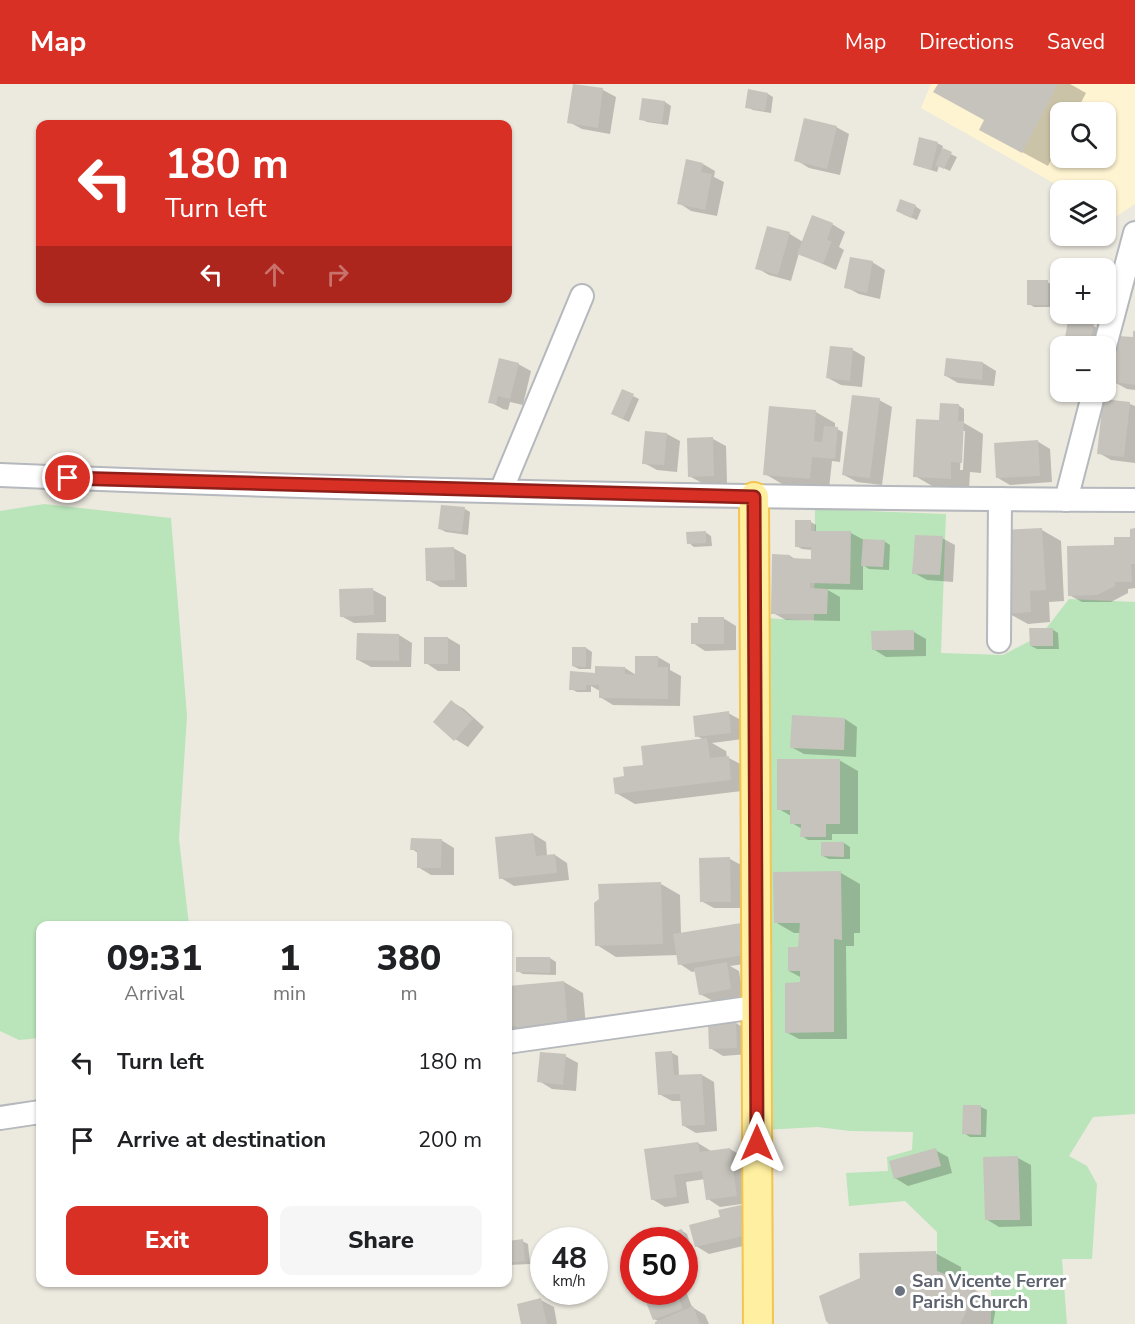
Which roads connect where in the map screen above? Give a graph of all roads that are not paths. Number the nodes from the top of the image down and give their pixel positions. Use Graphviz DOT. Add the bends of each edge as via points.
graph roads {
  1 [pos="1135,233"];
  2 [pos="582,296"];
  3 [pos="1109,336"];
  4 [pos="1091,402"];
  5 [pos="0,475"];
  6 [pos="501,491"];
  7 [pos="754,497"];
  8 [pos="1000,499"];
  9 [pos="1066,500"];
  10 [pos="1135,500"];
  11 [pos="999,641"];
  12 [pos="756,1007"];
  13 [pos="512,1041"];
  14 [pos="36,1113"];
  15 [pos="0,1118"];
  16 [pos="758,1324"];
  1 -- 3 [label="street"];
  2 -- 6 [label="street"];
  4 -- 9 [label="street"];
  5 -- 6 [label="street"];
  6 -- 7 [label="street"];
  7 -- 8 [label="street"];
  7 -- 12 [label="main road"];
  8 -- 9 [label="street"];
  8 -- 11 [label="street"];
  9 -- 10 [label="street"];
  12 -- 13 [label="street"];
  12 -- 16 [label="main road"];
  14 -- 15 [label="street"];
}
